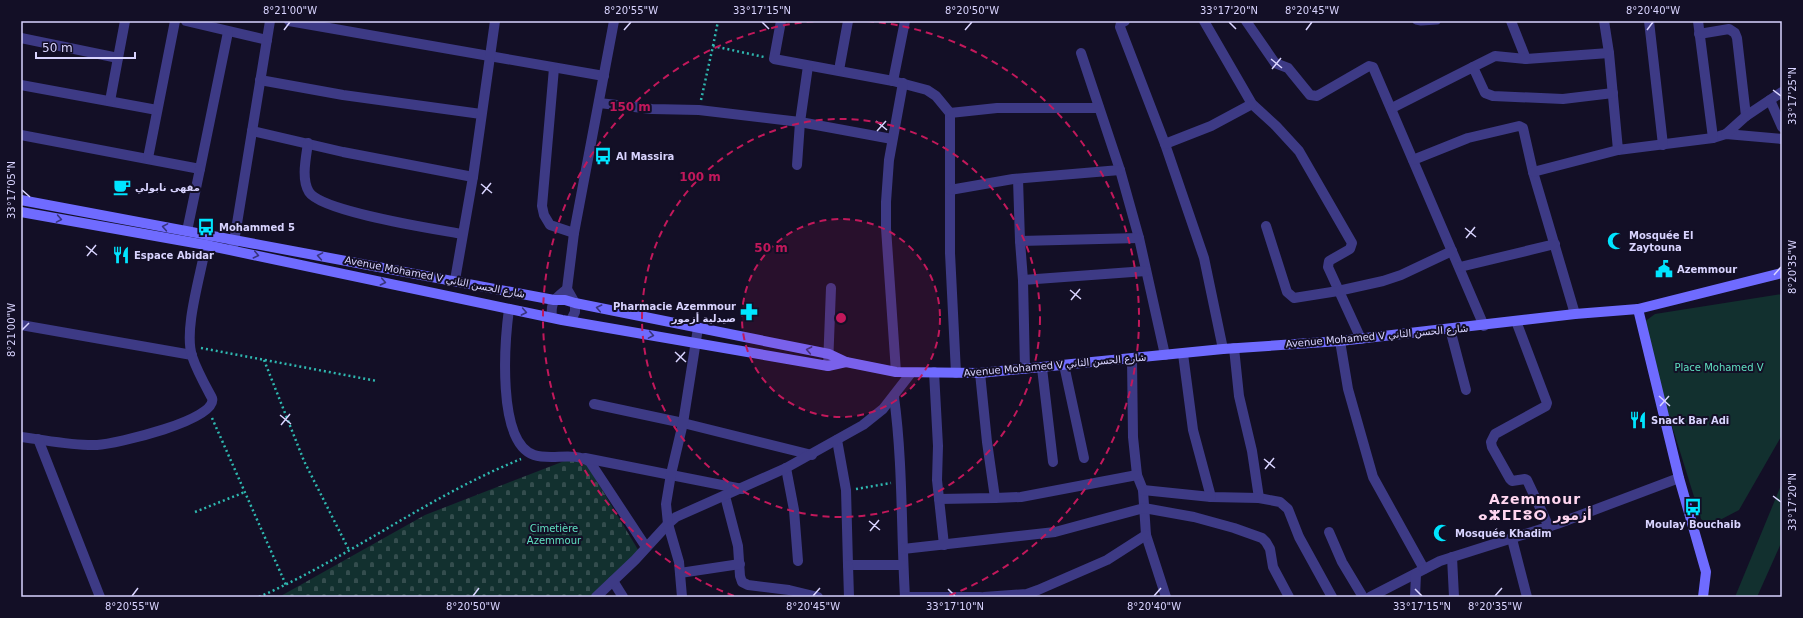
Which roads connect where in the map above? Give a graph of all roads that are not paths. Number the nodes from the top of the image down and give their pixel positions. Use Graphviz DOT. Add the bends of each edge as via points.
graph roads {
  1 [pos="125,21"];
  2 [pos="175,21"];
  3 [pos="186,21"];
  4 [pos="270,21"];
  5 [pos="289,21"];
  6 [pos="495,21"];
  7 [pos="614,21"];
  8 [pos="781,21"];
  9 [pos="848,21"];
  10 [pos="905,21"];
  11 [pos="1124,21"];
  12 [pos="1204,21"];
  13 [pos="1246,21"];
  14 [pos="1416,21"];
  15 [pos="1437,21"];
  16 [pos="1511,21"];
  17 [pos="1604,21"];
  18 [pos="1649,21"];
  19 [pos="1698,21"];
  20 [pos="228,32"];
  21 [pos="1699,34"];
  22 [pos="21,38"];
  23 [pos="266,40"];
  24 [pos="1081,53"];
  25 [pos="1609,53"];
  26 [pos="489,55"];
  27 [pos="118,58"];
  28 [pos="1526,59"];
  29 [pos="808,66"];
  30 [pos="1473,67"];
  31 [pos="554,68"];
  32 [pos="839,70"];
  33 [pos="604,76"];
  34 [pos="260,80"];
  35 [pos="892,81"];
  36 [pos="903,83"];
  37 [pos="21,85"];
  38 [pos="1613,92"];
  39 [pos="1782,92"];
  40 [pos="1770,100"];
  41 [pos="110,101"];
  42 [pos="599,103"];
  43 [pos="1252,104"];
  44 [pos="1099,108"];
  45 [pos="1392,108"];
  46 [pos="157,110"];
  47 [pos="950,113"];
  48 [pos="481,114"];
  49 [pos="1746,116"];
  50 [pos="800,122"];
  51 [pos="1782,127"];
  52 [pos="252,131"];
  53 [pos="1726,134"];
  54 [pos="21,136"];
  55 [pos="1713,138"];
  56 [pos="892,139"];
  57 [pos="1782,139"];
  58 [pos="308,143"];
  59 [pos="1165,144"];
  60 [pos="1663,145"];
  61 [pos="1618,150"];
  62 [pos="148,158"];
  63 [pos="1413,160"];
  64 [pos="797,164"];
  65 [pos="200,168"];
  66 [pos="1120,170"];
  67 [pos="1532,172"];
  68 [pos="472,177"];
  69 [pos="1018,179"];
  70 [pos="950,190"];
  71 [pos="21,200"];
  72 [pos="21,212"];
  73 [pos="1266,226"];
  74 [pos="187,231"];
  75 [pos="574,233"];
  76 [pos="462,234"];
  77 [pos="1139,238"];
  78 [pos="207,240"];
  79 [pos="1020,241"];
  80 [pos="1555,244"];
  81 [pos="233,245"];
  82 [pos="1452,251"];
  83 [pos="1460,267"];
  84 [pos="1146,271"];
  85 [pos="1782,273"];
  86 [pos="455,280"];
  87 [pos="1023,280"];
  88 [pos="830,288"];
  89 [pos="567,289"];
  90 [pos="1338,292"];
  91 [pos="554,300"];
  92 [pos="575,303"];
  93 [pos="509,309"];
  94 [pos="1638,309"];
  95 [pos="1575,314"];
  96 [pos="552,317"];
  97 [pos="571,320"];
  98 [pos="1516,321"];
  99 [pos="21,325"];
  100 [pos="1484,326"];
  101 [pos="698,328"];
  102 [pos="1450,329"];
  103 [pos="1361,339"];
  104 [pos="1340,341"];
  105 [pos="696,343"];
  106 [pos="1234,348"];
  107 [pos="1223,349"];
  108 [pos="191,351"];
  109 [pos="829,354"];
  110 [pos="1183,354"];
  111 [pos="1165,355"];
  112 [pos="1132,359"];
  113 [pos="846,362"];
  114 [pos="1064,365"];
  115 [pos="828,366"];
  116 [pos="1042,368"];
  117 [pos="1025,369"];
  118 [pos="896,372"];
  119 [pos="934,372"];
  120 [pos="910,373"];
  121 [pos="956,373"];
  122 [pos="980,373"];
  123 [pos="1466,390"];
  124 [pos="894,397"];
  125 [pos="594,404"];
  126 [pos="684,423"];
  127 [pos="21,437"];
  128 [pos="38,439"];
  129 [pos="837,440"];
  130 [pos="812,455"];
  131 [pos="585,458"];
  132 [pos="1084,458"];
  133 [pos="1053,462"];
  134 [pos="786,468"];
  135 [pos="671,474"];
  136 [pos="1137,474"];
  137 [pos="1679,478"];
  138 [pos="742,489"];
  139 [pos="1142,490"];
  140 [pos="725,496"];
  141 [pos="1211,497"];
  142 [pos="995,498"];
  143 [pos="1259,498"];
  144 [pos="939,499"];
  145 [pos="1144,508"];
  146 [pos="668,524"];
  147 [pos="1549,527"];
  148 [pos="1329,532"];
  149 [pos="1146,535"];
  150 [pos="1512,539"];
  151 [pos="944,544"];
  152 [pos="646,547"];
  153 [pos="903,549"];
  154 [pos="1452,557"];
  155 [pos="798,561"];
  156 [pos="740,564"];
  157 [pos="848,565"];
  158 [pos="903,565"];
  159 [pos="1420,572"];
  160 [pos="680,573"];
  161 [pos="613,581"];
  162 [pos="100,597"];
  163 [pos="596,597"];
  164 [pos="623,597"];
  165 [pos="682,597"];
  166 [pos="818,597"];
  167 [pos="849,597"];
  168 [pos="905,597"];
  169 [pos="980,597"];
  170 [pos="984,597"];
  171 [pos="1166,597"];
  172 [pos="1289,597"];
  173 [pos="1332,597"];
  174 [pos="1370,597"];
  175 [pos="1415,597"];
  176 [pos="1454,597"];
  177 [pos="1527,597"];
  178 [pos="1703,597"];
  1 -- 27 [label="street"];
  2 -- 46 [label="street"];
  3 -- 20 [label="street"];
  4 -- 23 [label="street"];
  5 -- 26 [label="street"];
  6 -- 26 [label="street"];
  7 -- 33 [label="street"];
  8 -- 29 [label="street" via="774,59"];
  9 -- 32 [label="street"];
  10 -- 35 [label="street"];
  11 -- 59 [label="street" via="1120,27"];
  12 -- 43 [label="street"];
  13 -- 45 [label="street" via="1275,63 1288,68 1310,95 1317,96 1371,65"];
  14 -- 15 [label="lane"];
  16 -- 28 [label="street"];
  17 -- 25 [label="street"];
  18 -- 60 [label="street"];
  19 -- 21 [label="street"];
  20 -- 23 [label="street"];
  20 -- 65 [label="street"];
  21 -- 49 [label="street" via="1729,29 1737,38"];
  21 -- 55 [label="street"];
  22 -- 27 [label="street"];
  23 -- 34 [label="street"];
  24 -- 44 [label="street"];
  25 -- 28 [label="street"];
  25 -- 38 [label="street"];
  26 -- 31 [label="street"];
  26 -- 48 [label="street"];
  27 -- 41 [label="street"];
  28 -- 30 [label="street" via="1495,56"];
  29 -- 32 [label="street"];
  29 -- 50 [label="street"];
  30 -- 38 [label="street" via="1485,93 1493,96 1563,99"];
  30 -- 45 [label="street"];
  31 -- 33 [label="street"];
  31 -- 75 [label="street" via="542,206 550,225"];
  32 -- 35 [label="street"];
  33 -- 42 [label="street"];
  34 -- 48 [label="street" via="343,95"];
  34 -- 52 [label="street"];
  35 -- 36 [label="street"];
  36 -- 47 [label="street" via="936,96"];
  36 -- 56 [label="street"];
  37 -- 41 [label="street"];
  38 -- 61 [label="street"];
  39 -- 40 [label="street"];
  40 -- 49 [label="street"];
  40 -- 51 [label="street"];
  41 -- 46 [label="street"];
  42 -- 50 [label="street" via="652,109 699,110"];
  42 -- 75 [label="street"];
  43 -- 59 [label="street" via="1211,126"];
  43 -- 90 [label="street" via="1294,145 1352,243 1350,248 1331,259 1328,264"];
  44 -- 47 [label="street" via="997,108"];
  44 -- 66 [label="street"];
  45 -- 63 [label="street"];
  46 -- 62 [label="street"];
  47 -- 70 [label="street"];
  48 -- 68 [label="street"];
  49 -- 53 [label="street"];
  50 -- 56 [label="street"];
  50 -- 64 [label="street"];
  52 -- 58 [label="street"];
  52 -- 81 [label="street"];
  53 -- 55 [label="street"];
  53 -- 57 [label="street"];
  54 -- 62 [label="street"];
  55 -- 60 [label="street"];
  56 -- 118 [label="street" via="886,228"];
  58 -- 68 [label="street"];
  58 -- 76 [label="street" via="306,185 310,193 320,200 368,216"];
  59 -- 107 [label="street" via="1204,258"];
  60 -- 61 [label="street"];
  61 -- 67 [label="street"];
  62 -- 65 [label="street"];
  63 -- 67 [label="street" via="1468,138 1519,126 1524,129"];
  63 -- 82 [label="street"];
  65 -- 74 [label="street"];
  66 -- 69 [label="street"];
  66 -- 77 [label="street"];
  67 -- 80 [label="street"];
  68 -- 76 [label="street"];
  69 -- 70 [label="street"];
  69 -- 79 [label="street"];
  70 -- 121 [label="street" via="950,254"];
  74 -- 71 [label="main road, Avenue Mohamed V شارع الحسن الثاني, one-way"];
  72 -- 78 [label="main road, Avenue Mohamed V شارع الحسن الثاني, one-way"];
  73 -- 90 [label="street" via="1290,296 1298,298"];
  74 -- 78 [label="main road, Avenue Mohamed V شارع الحسن الثاني"];
  75 -- 89 [label="street"];
  76 -- 86 [label="street"];
  77 -- 79 [label="street"];
  77 -- 84 [label="street"];
  78 -- 81 [label="main road, Avenue Mohamed V شارع الحسن الثاني"];
  78 -- 108 [label="street" via="193,310"];
  79 -- 87 [label="street"];
  80 -- 83 [label="street"];
  80 -- 95 [label="street"];
  86 -- 81 [label="main road, Avenue Mohamed V شارع الحسن الثاني, one-way"];
  81 -- 93 [label="main road, Avenue Mohamed V شارع الحسن الثاني, one-way"];
  82 -- 83 [label="street"];
  82 -- 90 [label="street" via="1401,275"];
  83 -- 100 [label="street"];
  84 -- 87 [label="street"];
  84 -- 111 [label="street"];
  85 -- 94 [label="main road, Avenue Mohamed V شارع الحسن الثاني"];
  86 -- 91 [label="main road, Avenue Mohamed V شارع الحسن الثاني"];
  87 -- 117 [label="street"];
  88 -- 109 [label="street"];
  89 -- 91 [label="street"];
  89 -- 92 [label="street"];
  90 -- 103 [label="street"];
  91 -- 92 [label="main road, Avenue Mohamed V شارع الحسن الثاني"];
  91 -- 96 [label="street"];
  92 -- 97 [label="street" via="575,312"];
  101 -- 92 [label="main road, Avenue Mohamed V شارع الحسن الثاني, one-way"];
  93 -- 96 [label="main road, Avenue Mohamed V شارع الحسن الثاني, one-way"];
  93 -- 131 [label="street" via="504,362 509,414 517,436 524,447 533,454"];
  94 -- 95 [label="main road, Avenue Mohamed V شارع الحسن الثاني"];
  94 -- 137 [label="main road"];
  95 -- 98 [label="main road, Avenue Mohamed V شارع الحسن الثاني"];
  96 -- 97 [label="main road, Avenue Mohamed V شارع الحسن الثاني"];
  97 -- 105 [label="main road, Avenue Mohamed V شارع الحسن الثاني, one-way"];
  98 -- 100 [label="main road, Avenue Mohamed V شارع الحسن الثاني"];
  98 -- 147 [label="street" via="1548,403 1495,434 1492,447 1510,480 1527,480"];
  99 -- 108 [label="street"];
  100 -- 102 [label="main road, Avenue Mohamed V شارع الحسن الثاني"];
  101 -- 105 [label="street"];
  109 -- 101 [label="main road, Avenue Mohamed V شارع الحسن الثاني, one-way"];
  102 -- 103 [label="main road, Avenue Mohamed V شارع الحسن الثاني"];
  102 -- 123 [label="street"];
  103 -- 104 [label="main road, Avenue Mohamed V شارع الحسن الثاني"];
  104 -- 106 [label="main road, Avenue Mohamed V شارع الحسن الثاني"];
  104 -- 159 [label="street" via="1348,389 1373,476"];
  105 -- 115 [label="main road, Avenue Mohamed V شارع الحسن الثاني"];
  105 -- 126 [label="street"];
  106 -- 107 [label="main road, Avenue Mohamed V شارع الحسن الثاني"];
  106 -- 143 [label="street" via="1239,396 1252,451"];
  107 -- 110 [label="main road, Avenue Mohamed V شارع الحسن الثاني"];
  108 -- 128 [label="street" via="213,401 208,410 197,417 116,443 96,445"];
  109 -- 113 [label="main road, Avenue Mohamed V شارع الحسن الثاني"];
  109 -- 115 [label="street"];
  110 -- 111 [label="main road, Avenue Mohamed V شارع الحسن الثاني"];
  110 -- 141 [label="street" via="1193,430"];
  111 -- 112 [label="main road, Avenue Mohamed V شارع الحسن الثاني"];
  112 -- 114 [label="main road, Avenue Mohamed V شارع الحسن الثاني"];
  112 -- 136 [label="street" via="1133,437"];
  113 -- 115 [label="main road, Avenue Mohamed V شارع الحسن الثاني"];
  113 -- 118 [label="main road, Avenue Mohamed V شارع الحسن الثاني"];
  114 -- 116 [label="main road, Avenue Mohamed V شارع الحسن الثاني"];
  114 -- 132 [label="street"];
  116 -- 117 [label="main road, Avenue Mohamed V شارع الحسن الثاني"];
  116 -- 133 [label="street"];
  117 -- 122 [label="main road, Avenue Mohamed V شارع الحسن الثاني"];
  118 -- 120 [label="main road, Avenue Mohamed V شارع الحسن الثاني"];
  119 -- 120 [label="main road, Avenue Mohamed V شارع الحسن الثاني"];
  119 -- 121 [label="main road, Avenue Mohamed V شارع الحسن الثاني"];
  119 -- 144 [label="street"];
  120 -- 124 [label="street"];
  121 -- 122 [label="main road, Avenue Mohamed V شارع الحسن الثاني"];
  122 -- 142 [label="street"];
  124 -- 129 [label="street" via="863,425"];
  124 -- 153 [label="street" via="898,429"];
  125 -- 126 [label="street"];
  126 -- 130 [label="street"];
  126 -- 135 [label="street"];
  127 -- 128 [label="street"];
  128 -- 162 [label="street"];
  129 -- 130 [label="street"];
  129 -- 157 [label="street" via="846,490"];
  130 -- 134 [label="street"];
  131 -- 135 [label="street"];
  131 -- 152 [label="street" via="593,466"];
  134 -- 138 [label="street"];
  134 -- 155 [label="street" via="794,510"];
  135 -- 138 [label="street"];
  135 -- 146 [label="street" via="666,504"];
  136 -- 139 [label="street"];
  136 -- 142 [label="street" via="1021,497"];
  137 -- 147 [label="street"];
  137 -- 178 [label="main road" via="1706,572"];
  138 -- 140 [label="street"];
  139 -- 141 [label="street"];
  139 -- 145 [label="street"];
  140 -- 146 [label="street" via="686,512"];
  140 -- 156 [label="street" via="736,535"];
  141 -- 143 [label="street"];
  142 -- 144 [label="street"];
  143 -- 173 [label="street" via="1280,502 1286,506 1299,537"];
  144 -- 151 [label="street"];
  145 -- 149 [label="street"];
  145 -- 151 [label="street" via="1055,532"];
  145 -- 172 [label="street" via="1194,517 1262,538 1270,549 1273,567"];
  146 -- 152 [label="street"];
  146 -- 160 [label="street" via="675,544"];
  147 -- 150 [label="street"];
  148 -- 174 [label="street" via="1342,562"];
  149 -- 170 [label="street" via="1107,560 1038,590 1027,594"];
  149 -- 171 [label="street"];
  150 -- 154 [label="street"];
  150 -- 177 [label="street"];
  151 -- 153 [label="street"];
  152 -- 161 [label="street"];
  153 -- 158 [label="street"];
  154 -- 159 [label="street"];
  154 -- 176 [label="street"];
  156 -- 160 [label="street"];
  156 -- 166 [label="street" via="740,580 744,584"];
  157 -- 158 [label="street"];
  157 -- 167 [label="street"];
  158 -- 168 [label="street"];
  159 -- 174 [label="street"];
  159 -- 175 [label="street"];
  160 -- 165 [label="street"];
  161 -- 163 [label="street"];
  161 -- 164 [label="street"];
  168 -- 169 [label="street"];
}
